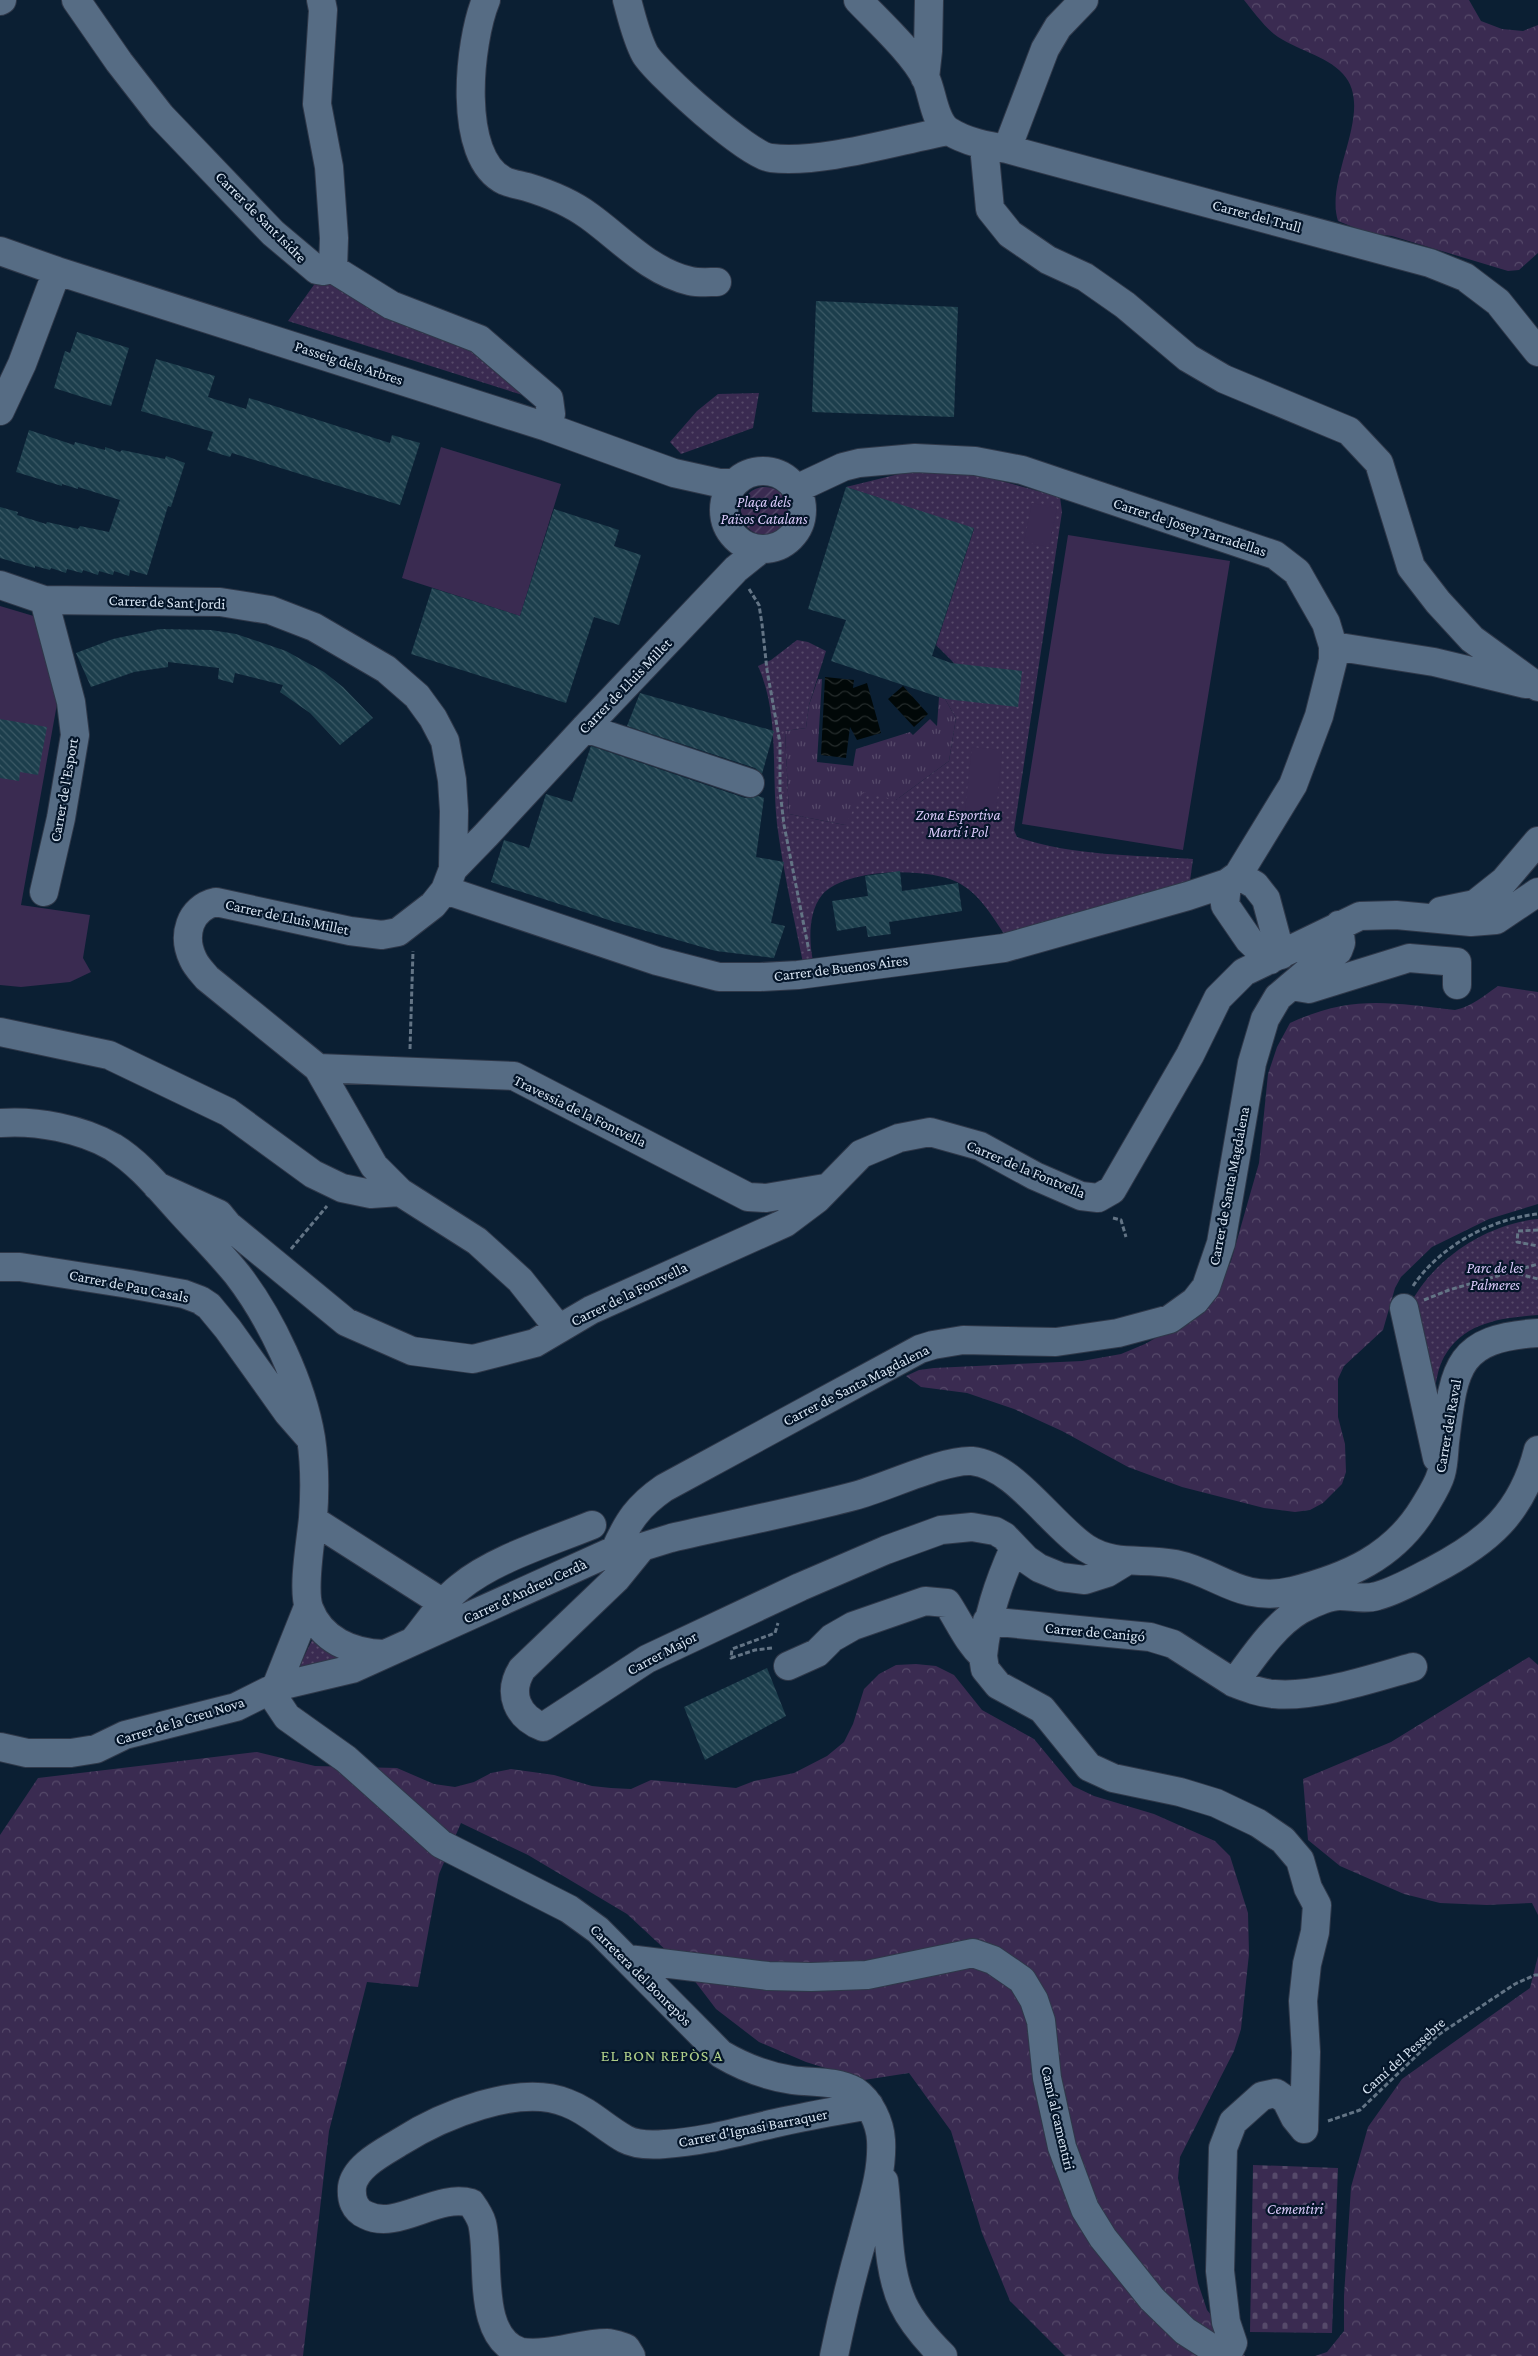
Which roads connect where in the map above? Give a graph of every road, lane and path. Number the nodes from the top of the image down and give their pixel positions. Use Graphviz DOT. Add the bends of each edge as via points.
graph roads {
  1 [pos="76,0"];
  2 [pos="321,0"];
  3 [pos="486,0"];
  4 [pos="627,0"];
  5 [pos="858,0"];
  6 [pos="929,0"];
  7 [pos="1084,0"];
  8 [pos="925,78"];
  9 [pos="948,131"];
  10 [pos="995,147"];
  11 [pos="0,251"];
  12 [pos="333,269"];
  13 [pos="57,271"];
  14 [pos="717,282"];
  15 [pos="1538,352"];
  16 [pos="0,411"];
  17 [pos="546,426"];
  18 [pos="696,480"];
  19 [pos="734,483"];
  20 [pos="796,489"];
  21 [pos="723,508"];
  22 [pos="761,549"];
  23 [pos="736,569"];
  24 [pos="0,585"];
  25 [pos="44,600"];
  26 [pos="1333,646"];
  27 [pos="1538,687"];
  28 [pos="585,728"];
  29 [pos="750,783"];
  30 [pos="455,822"];
  31 [pos="486,835"];
  32 [pos="1538,841"];
  33 [pos="449,879"];
  34 [pos="1232,879"];
  35 [pos="44,892"];
  36 [pos="1538,892"];
  37 [pos="1418,916"];
  38 [pos="414,920"];
  39 [pos="1338,925"];
  40 [pos="1249,940"];
  41 [pos="1275,957"];
  42 [pos="1244,972"];
  43 [pos="814,973"];
  44 [pos="1457,985"];
  45 [pos="1291,986"];
  46 [pos="0,1032"];
  47 [pos="318,1068"];
  48 [pos="409,1072"];
  49 [pos="1,1122"];
  50 [pos="157,1186"];
  51 [pos="829,1187"];
  52 [pos="342,1188"];
  53 [pos="400,1192"];
  54 [pos="1538,1214"];
  55 [pos="228,1225"];
  56 [pos="1538,1230"];
  57 [pos="200,1234"];
  58 [pos="1538,1246"];
  59 [pos="1538,1264"];
  60 [pos="278,1265"];
  61 [pos="0,1267"];
  62 [pos="1511,1272"];
  63 [pos="1538,1279"];
  64 [pos="1404,1308"];
  65 [pos="559,1329"];
  66 [pos="1538,1332"];
  67 [pos="311,1440"];
  68 [pos="1538,1450"];
  69 [pos="1441,1475"];
  70 [pos="313,1520"];
  71 [pos="592,1525"];
  72 [pos="1397,1544"];
  73 [pos="629,1548"];
  74 [pos="1014,1548"];
  75 [pos="1125,1562"];
  76 [pos="1339,1596"];
  77 [pos="443,1603"];
  78 [pos="757,1606"];
  79 [pos="308,1607"];
  80 [pos="987,1621"];
  81 [pos="412,1643"];
  82 [pos="384,1654"];
  83 [pos="983,1656"];
  84 [pos="783,1657"];
  85 [pos="1413,1667"];
  86 [pos="1234,1683"];
  87 [pos="276,1687"];
  88 [pos="0,1747"];
  89 [pos="628,1959"];
  90 [pos="1538,1975"];
  91 [pos="869,2106"];
  92 [pos="1304,2129"];
  93 [pos="881,2160"];
  94 [pos="502,2351"];
  95 [pos="631,2356"];
  96 [pos="834,2356"];
  97 [pos="943,2356"];
  1 -- 12 [label="street, Carrer de Sant Isidre" via="119,62 168,122 273,233 317,270"];
  2 -- 12 [label="street" via="317,104 329,167"];
  3 -- 14 [label="street" via="480,14 474,50 471,103 482,158 492,171 505,181 571,202 646,261 676,276 692,282"];
  4 -- 9 [label="street" via="646,56 727,132 768,158 811,158"];
  5 -- 8 [label="street" via="899,43"];
  6 -- 8 [label="street"];
  7 -- 10 [label="street" via="1058,27"];
  8 -- 9 [label="street" via="939,121"];
  9 -- 10 [label="street, Carrer del Trull"];
  10 -- 15 [label="street, Carrer del Trull" via="1430,263 1465,278 1498,302"];
  10 -- 27 [label="street" via="990,209 1010,234 1048,260 1085,277 1125,305 1188,358 1224,379 1349,431 1379,463 1412,567 1472,639"];
  11 -- 13 [label="street, Passeig dels Arbres"];
  12 -- 17 [label="street, Carrer de Sant Isidre" via="391,304 478,339 549,399 551,414"];
  13 -- 16 [label="street" via="22,364"];
  13 -- 17 [label="street, Passeig dels Arbres"];
  17 -- 18 [label="street, Passeig dels Arbres" via="594,446"];
  18 -- 19 [label="street, Passeig dels Arbres"];
  18 -- 21 [label="street, Passeig dels Arbres"];
  19 -- 20 [label="street" via="748,473 765,471 782,476"];
  19 -- 21 [label="street"];
  20 -- 22 [label="street" via="802,507 799,525 787,540"];
  20 -- 26 [label="street, Carrer de Josep Tarradellas" via="843,467 915,458 975,461 1022,470 1275,555 1297,572 1326,623"];
  21 -- 22 [label="street" via="726,526 737,540"];
  22 -- 23 [label="street, Carrer de Lluis Millet"];
  23 -- 28 [label="street, Carrer de Lluis Millet"];
  23 -- 43 [label="path" via="759,605 780,743 784,824"];
  24 -- 25 [label="street, Carrer de Sant Jordi"];
  25 -- 30 [label="street, Carrer de Sant Jordi" via="220,602 270,610 314,627 386,669 417,696 433,718 445,741"];
  25 -- 35 [label="street, Carrer de l'Esport" via="71,702 75,735"];
  26 -- 27 [label="street" via="1434,662"];
  26 -- 34 [label="street" via="1333,660 1319,716 1293,786"];
  28 -- 29 [label="street"];
  28 -- 31 [label="street, Carrer de Lluis Millet"];
  30 -- 31 [label="street"];
  30 -- 33 [label="street, Carrer de Sant Jordi"];
  31 -- 33 [label="street, Carrer de Lluis Millet"];
  32 -- 37 [label="street" via="1504,881 1475,904"];
  33 -- 38 [label="street, Carrer de Lluis Millet" via="432,905"];
  33 -- 43 [label="street, Carrer de Buenos Aires" via="657,960 719,977"];
  34 -- 40 [label="street" via="1225,906"];
  34 -- 41 [label="street" via="1255,885 1266,900"];
  34 -- 43 [label="street, Carrer de Buenos Aires" via="1188,896 1004,948"];
  36 -- 37 [label="street, Carrer de la Fontvella" via="1496,920 1471,922"];
  37 -- 39 [label="street, Carrer de la Fontvella" via="1360,916"];
  38 -- 47 [label="street, Carrer de Lluis Millet" via="398,932 365,934 216,902 200,909 189,922 190,950 203,973"];
  38 -- 48 [label="path"];
  39 -- 41 [label="street, Carrer de la Fontvella"];
  39 -- 45 [label="street, Carrer de Santa Magdalena" via="1341,943 1338,951"];
  40 -- 41 [label="street"];
  40 -- 42 [label="street"];
  41 -- 42 [label="street, Carrer de la Fontvella"];
  42 -- 51 [label="street, Carrer de la Fontvella" via="1218,998 1190,1055 1112,1190 1098,1198 1081,1196 1035,1176 980,1146 930,1132 898,1138 862,1154"];
  44 -- 45 [label="street" via="1457,962 1410,958 1309,989"];
  45 -- 73 [label="street, Carrer de Santa Magdalena" via="1278,998 1265,1019 1252,1063 1232,1188 1214,1267 1206,1287 1186,1310 1144,1327 1072,1341 1033,1343 980,1339 949,1341 920,1350 664,1488 631,1517"];
  46 -- 52 [label="street" via="109,1054 228,1112 313,1174"];
  47 -- 48 [label="street, Travessia de la Fontvella"];
  47 -- 53 [label="street, Carrer de Lluis Millet" via="374,1166"];
  48 -- 51 [label="street, Travessia de la Fontvella" via="514,1076 748,1197 783,1196"];
  49 -- 50 [label="street" via="43,1126 96,1139 128,1157"];
  50 -- 55 [label="street, Carrer de la Fontvella" via="219,1214"];
  50 -- 57 [label="street"];
  51 -- 65 [label="street, Carrer de la Fontvella" via="784,1223 600,1306"];
  52 -- 53 [label="street" via="371,1194"];
  52 -- 60 [label="path"];
  53 -- 65 [label="street, Carrer de Lluis Millet" via="477,1241 520,1280"];
  54 -- 64 [label="path" via="1515,1216 1489,1225 1462,1241 1423,1272"];
  55 -- 57 [label="street" via="212,1227"];
  55 -- 60 [label="street, Carrer de la Fontvella"];
  56 -- 58 [label="path" via="1518,1231 1517,1242"];
  57 -- 67 [label="street" via="237,1275 262,1312 297,1384"];
  59 -- 62 [label="path"];
  60 -- 65 [label="street, Carrer de la Fontvella" via="346,1322 412,1351 473,1359 535,1342"];
  61 -- 67 [label="street, Carrer de Pau Casals" via="20,1267 129,1284 200,1300 228,1329"];
  62 -- 63 [label="path"];
  62 -- 64 [label="path" via="1449,1290"];
  64 -- 69 [label="street"];
  66 -- 69 [label="street, Carrer del Raval" via="1513,1334 1482,1343 1464,1359 1452,1392"];
  67 -- 70 [label="street" via="316,1484"];
  68 -- 76 [label="street" via="1521,1494 1502,1523 1468,1552 1378,1596 1366,1599"];
  69 -- 72 [label="street, Carrer del Raval" via="1418,1517"];
  70 -- 77 [label="street"];
  70 -- 79 [label="street"];
  71 -- 77 [label="street" via="497,1564 460,1586"];
  72 -- 75 [label="street, Carrer del Raval" via="1369,1562 1336,1577 1289,1592 1266,1594 1235,1589 1173,1564"];
  72 -- 76 [label="street" via="1393,1563"];
  73 -- 75 [label="street, Carrer d'Andreu Cerdà" via="856,1496 944,1466 974,1461 986,1464 1017,1484 1086,1548"];
  73 -- 78 [label="street, Carrer Major" via="616,1579 522,1669 515,1681 515,1697 521,1711 532,1723 543,1727 647,1659"];
  73 -- 81 [label="street, Carrer d'Andreu Cerdà"];
  74 -- 75 [label="street, Carrer Major" via="1039,1568 1061,1577 1085,1580 1107,1573"];
  74 -- 78 [label="street, Carrer Major" via="995,1531 972,1527 941,1530 886,1550"];
  74 -- 80 [label="street"];
  76 -- 86 [label="street" via="1299,1611 1288,1620 1266,1641"];
  77 -- 81 [label="street"];
  78 -- 84 [label="path" via="779,1621 775,1633 732,1649 731,1658 755,1650"];
  79 -- 82 [label="street, Carrer d'Andreu Cerdà" via="317,1624 331,1638 358,1651"];
  79 -- 87 [label="street"];
  80 -- 83 [label="street"];
  80 -- 86 [label="street, Carrer de Canigó" via="1150,1637 1173,1644"];
  81 -- 82 [label="street, Carrer d'Andreu Cerdà"];
  82 -- 87 [label="street, Carrer de la Creu Nova" via="352,1669"];
  83 -- 84 [label="street" via="970,1644 947,1603 925,1601 853,1626 832,1638 817,1653"];
  83 -- 92 [label="street" via="985,1669 998,1685 1042,1709 1088,1767 1113,1778 1216,1803 1258,1823 1283,1840 1300,1860 1317,1905 1304,2000"];
  85 -- 86 [label="street, Carrer de Canigó" via="1315,1691 1276,1694"];
  87 -- 88 [label="street, Carrer de la Creu Nova" via="236,1707 125,1735 96,1749 71,1753 27,1753"];
  87 -- 89 [label="street, Carretera del Bonrepòs" via="275,1699 287,1717 346,1759 441,1844 569,1909 598,1930"];
  89 -- 91 [label="street, Carretera del Bonrepòs" via="721,2054 742,2066 769,2075 836,2083 856,2092"];
  89 -- 92 [label="street, Camí al camentiri" via="768,1976 811,1977 867,1975 973,1953 993,1960 1022,1980 1034,2000 1041,2021 1047,2078 1062,2147 1085,2209 1103,2238 1152,2299 1185,2331 1221,2354 1229,2351 1233,2343 1226,2322 1220,2271 1223,2148 1233,2122 1262,2096 1276,2093 1286,2100"];
  90 -- 92 [label="path, Camí del Pessebre" via="1515,1984 1438,2035 1360,2110"];
  91 -- 93 [label="street, Carretera del Bonrepòs" via="878,2123"];
  91 -- 94 [label="street, Carrer d'Ignasi Barraquer" via="778,2122 699,2141 645,2144 626,2139 567,2102 541,2097 508,2098 475,2107 419,2130 381,2154 364,2167 353,2183 351,2197 364,2215 378,2220 462,2200 471,2203 479,2215 487,2292"];
  93 -- 96 [label="street, Carretera del Bonrepòs"];
  93 -- 97 [label="street" via="896,2285 903,2305"];
  94 -- 95 [label="street, Carrer d'Ignasi Barraquer" via="543,2354 608,2343 626,2348"];
}
